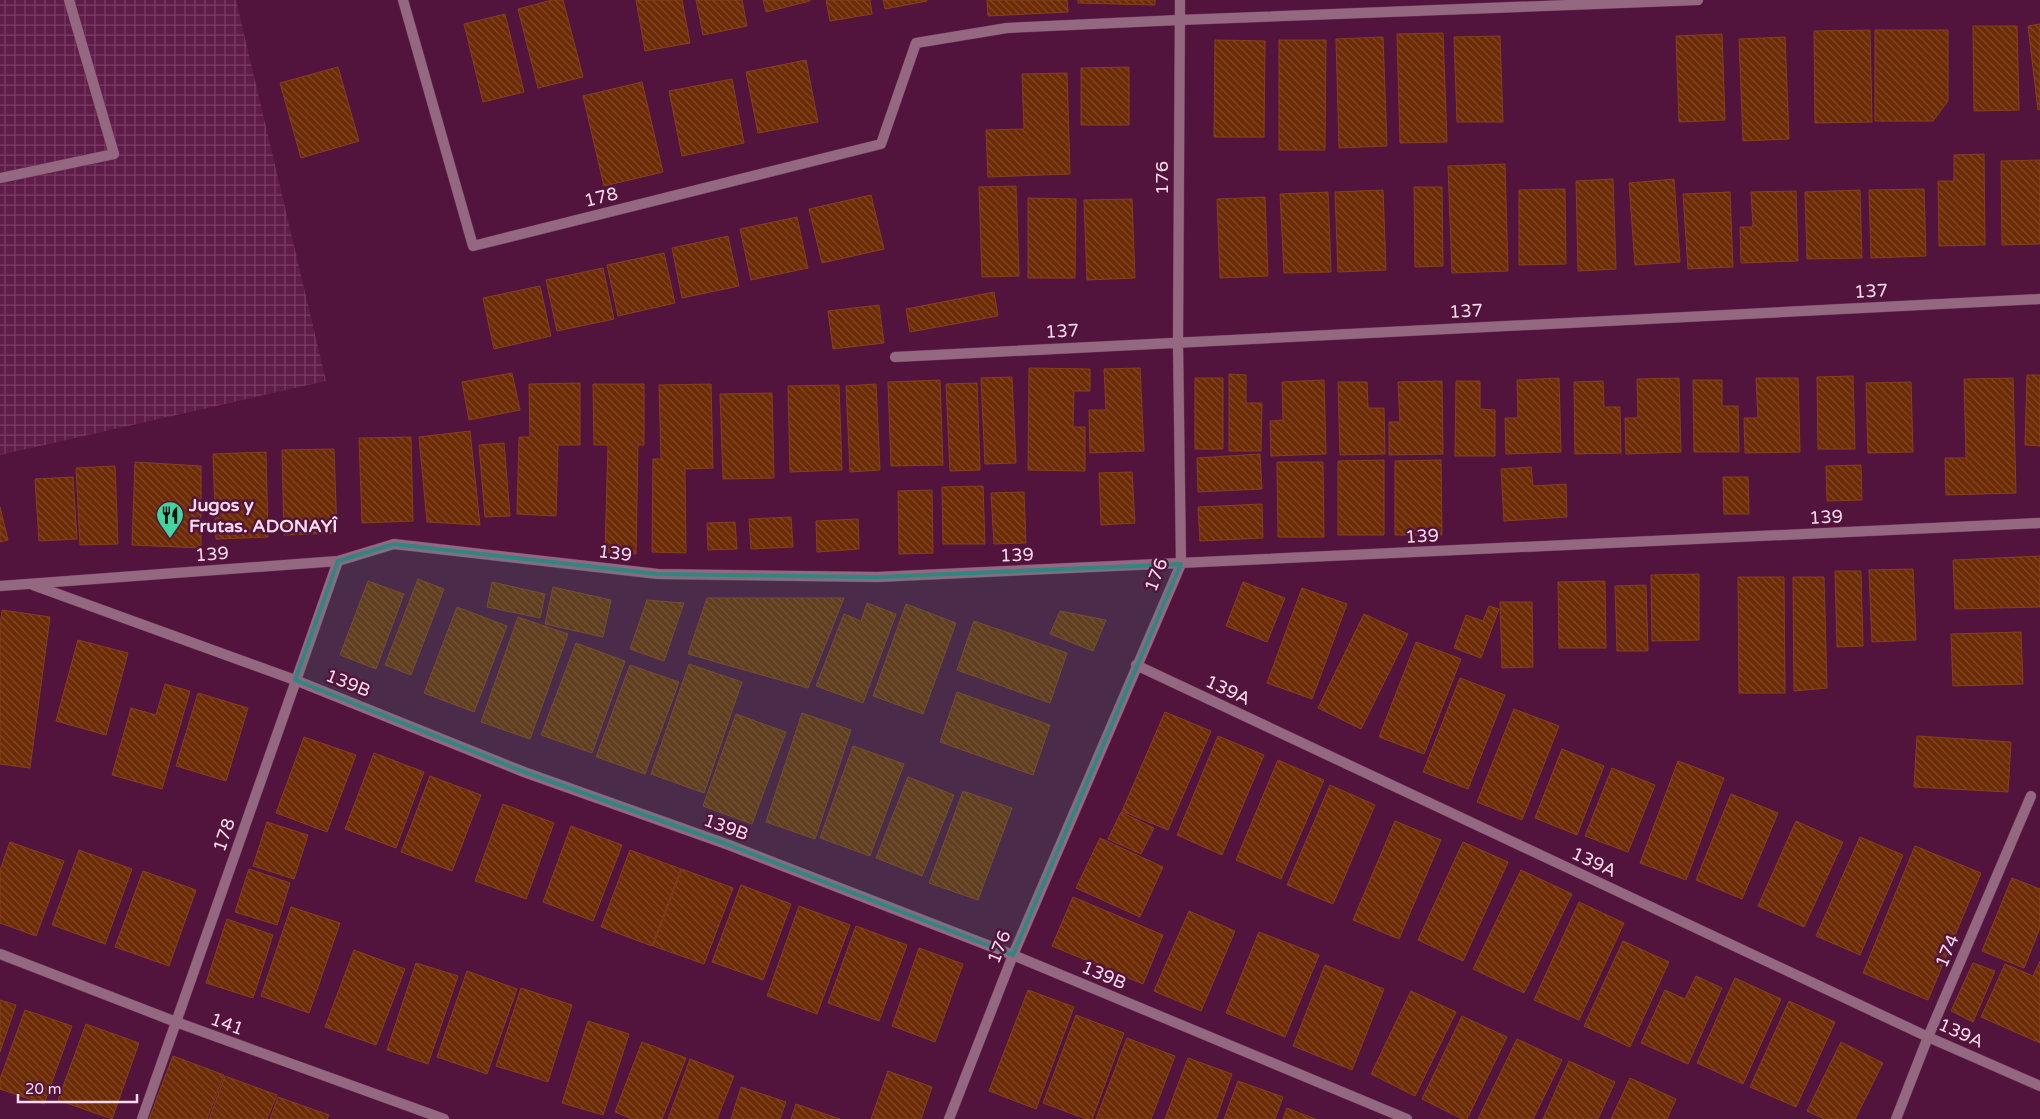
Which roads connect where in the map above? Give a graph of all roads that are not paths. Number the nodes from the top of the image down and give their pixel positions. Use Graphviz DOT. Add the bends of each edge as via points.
graph roads {
  1 [pos="70,0"];
  2 [pos="403,0"];
  3 [pos="1180,0"];
  4 [pos="1698,0"];
  5 [pos="1179,20"];
  6 [pos="0,178"];
  7 [pos="2040,298"];
  8 [pos="1178,342"];
  9 [pos="895,357"];
  10 [pos="2040,523"];
  11 [pos="338,562"];
  12 [pos="1181,564"];
  13 [pos="28,583"];
  14 [pos="0,586"];
  15 [pos="1136,665"];
  16 [pos="295,680"];
  17 [pos="2031,796"];
  18 [pos="0,954"];
  19 [pos="1013,955"];
  20 [pos="176,1022"];
  21 [pos="1928,1037"];
  22 [pos="2040,1086"];
  23 [pos="142,1119"];
  24 [pos="444,1119"];
  25 [pos="949,1119"];
  26 [pos="1407,1119"];
  27 [pos="1896,1119"];
  1 -- 6 [label="street" via="114,154"];
  2 -- 5 [label="street, 178" via="473,246 881,144 916,43 1007,28"];
  3 -- 5 [label="street, 176"];
  4 -- 5 [label="street"];
  5 -- 8 [label="street, 176"];
  7 -- 8 [label="street, 137"];
  8 -- 9 [label="street, 137"];
  8 -- 12 [label="street, 176"];
  10 -- 12 [label="street, 139"];
  11 -- 12 [label="street, 139" via="394,544 658,574 877,577"];
  11 -- 13 [label="street, 139"];
  11 -- 16 [label="street, 178"];
  12 -- 15 [label="street, 176"];
  13 -- 14 [label="street, 139"];
  13 -- 16 [label="street, 139B"];
  15 -- 19 [label="street, 176"];
  15 -- 21 [label="street, 139A"];
  16 -- 19 [label="street, 139B" via="524,772 729,844"];
  16 -- 20 [label="street, 178"];
  17 -- 21 [label="street, 174"];
  18 -- 20 [label="street, 141"];
  19 -- 25 [label="street, 176"];
  19 -- 26 [label="street, 139B"];
  20 -- 23 [label="street, 178"];
  20 -- 24 [label="street, 141"];
  21 -- 22 [label="street, 139A"];
  21 -- 27 [label="street, 174"];
}
